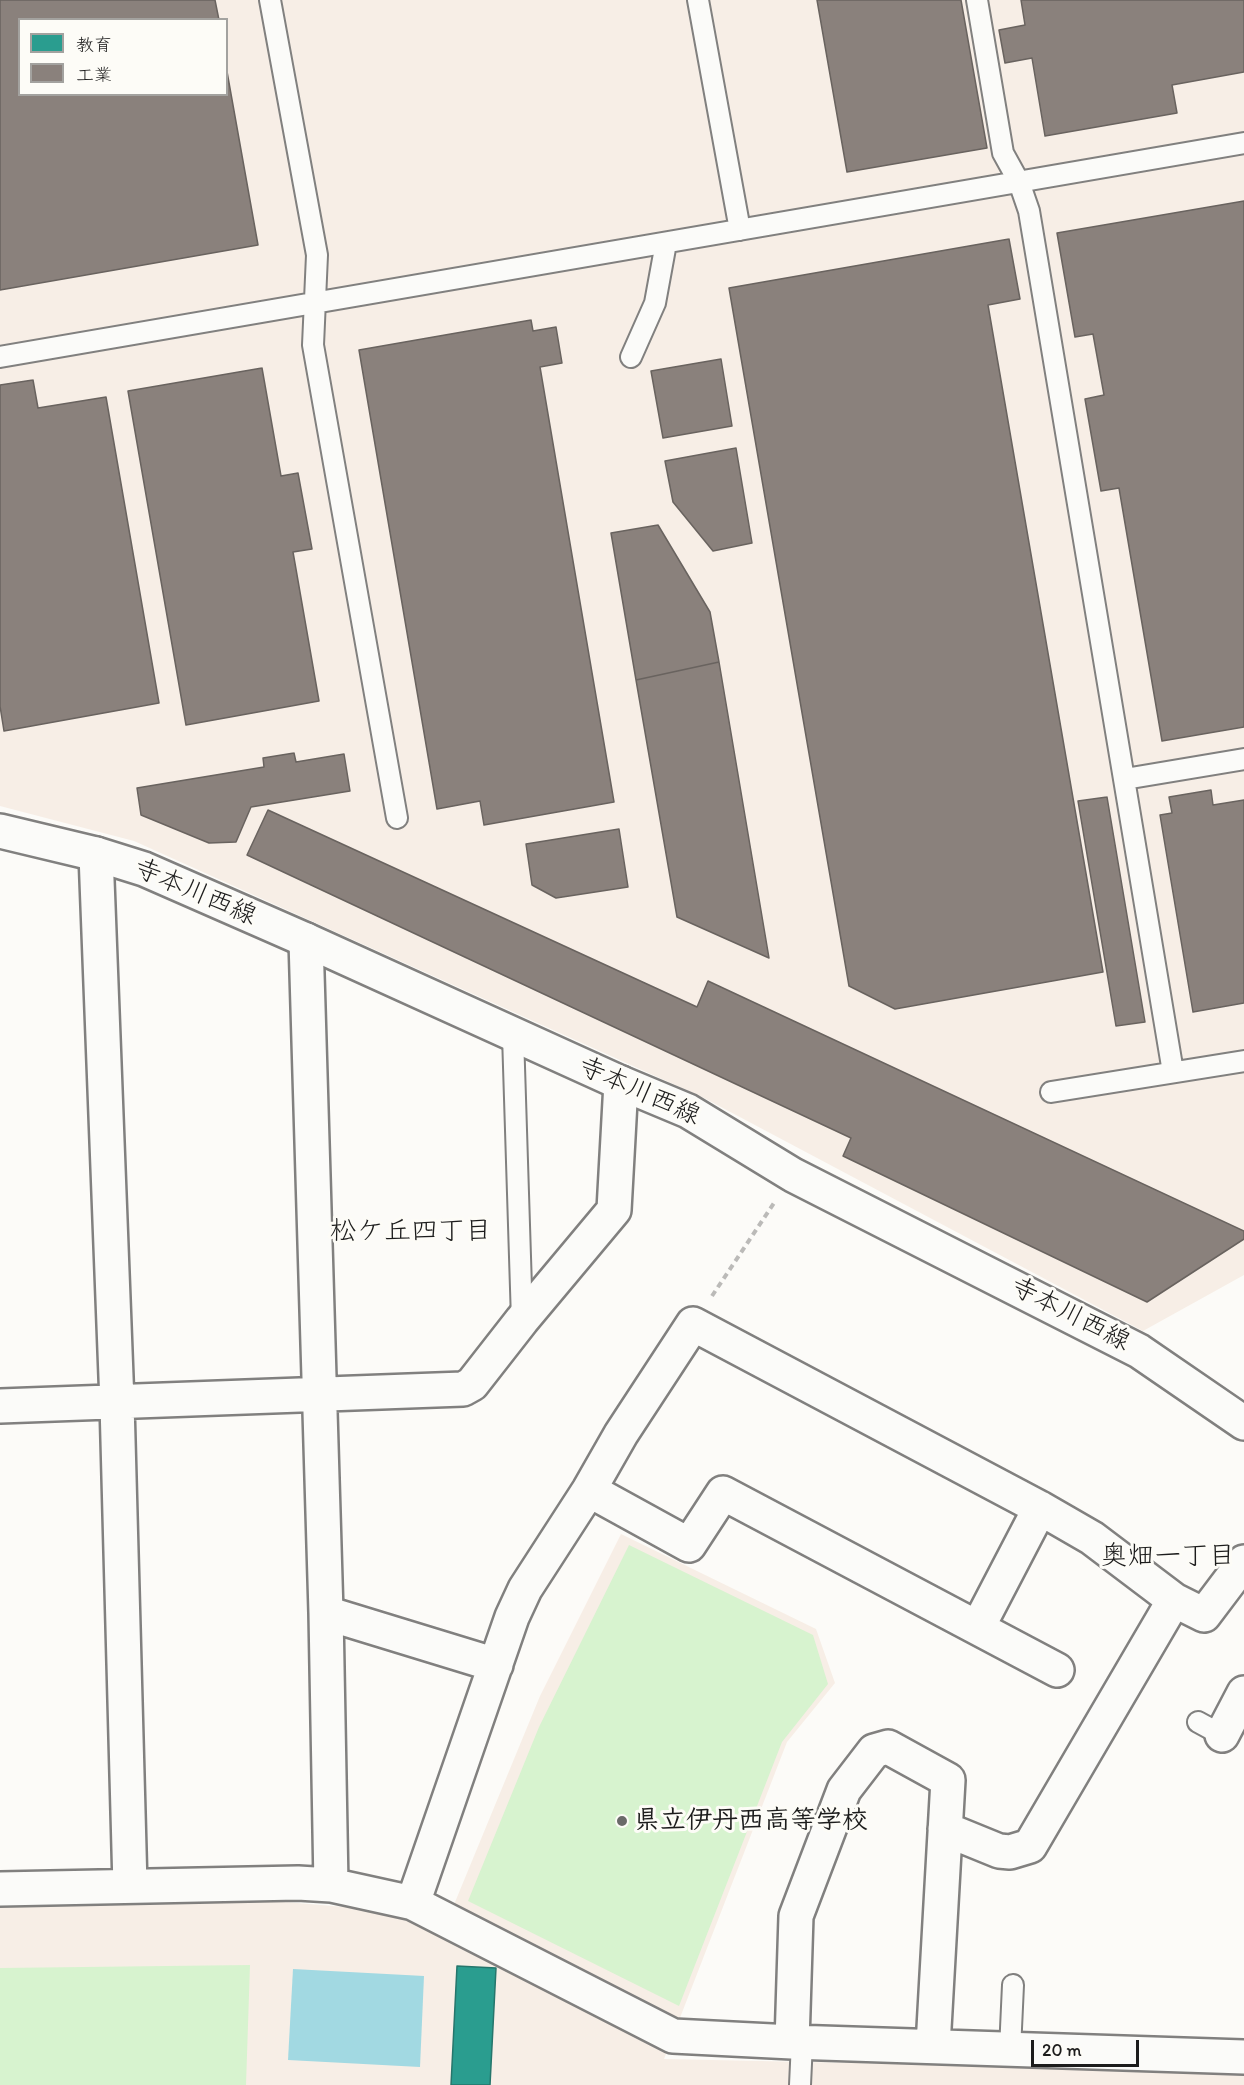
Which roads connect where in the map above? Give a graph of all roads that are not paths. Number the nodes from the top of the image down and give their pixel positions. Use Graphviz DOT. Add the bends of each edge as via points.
graph roads {
  1 [pos="270,0"];
  2 [pos="698,0"];
  3 [pos="977,0"];
  4 [pos="1244,143"];
  5 [pos="1019,182"];
  6 [pos="740,230"];
  7 [pos="666,243"];
  8 [pos="316,303"];
  9 [pos="0,357"];
  10 [pos="631,357"];
  11 [pos="1244,759"];
  12 [pos="1125,779"];
  13 [pos="397,818"];
  14 [pos="0,831"];
  15 [pos="96,854"];
  16 [pos="306,940"];
  17 [pos="513,1035"];
  18 [pos="1244,1061"];
  19 [pos="1173,1072"];
  20 [pos="621,1083"];
  21 [pos="1051,1092"];
  22 [pos="522,1320"];
  23 [pos="319,1396"];
  24 [pos="117,1403"];
  25 [pos="0,1406"];
  26 [pos="1244,1423"];
  27 [pos="589,1490"];
  28 [pos="1040,1508"];
  29 [pos="1244,1562"];
  30 [pos="1174,1600"];
  31 [pos="326,1613"];
  32 [pos="978,1627"];
  33 [pos="496,1665"];
  34 [pos="1057,1670"];
  35 [pos="1244,1693"];
  36 [pos="1210,1728"];
  37 [pos="945,1829"];
  38 [pos="331,1885"];
  39 [pos="130,1886"];
  40 [pos="0,1889"];
  41 [pos="413,1903"];
  42 [pos="1014,1986"];
  43 [pos="797,2042"];
  44 [pos="933,2046"];
  45 [pos="1010,2050"];
  46 [pos="1244,2057"];
  47 [pos="800,2085"];
  1 -- 8 [label="lane" via="317,255"];
  2 -- 6 [label="lane"];
  3 -- 5 [label="lane" via="1003,153"];
  4 -- 5 [label="lane"];
  5 -- 6 [label="lane"];
  5 -- 12 [label="lane" via="1029,211"];
  6 -- 7 [label="lane"];
  7 -- 8 [label="lane"];
  7 -- 10 [label="lane" via="655,303"];
  8 -- 9 [label="lane"];
  8 -- 13 [label="lane" via="313,345"];
  11 -- 12 [label="lane"];
  12 -- 19 [label="lane"];
  14 -- 15 [label="street, 寺本川西線"];
  15 -- 16 [label="street, 寺本川西線" via="144,869"];
  15 -- 24 [label="street"];
  16 -- 17 [label="street, 寺本川西線"];
  16 -- 23 [label="street"];
  17 -- 20 [label="street, 寺本川西線"];
  17 -- 22 [label="lane"];
  18 -- 19 [label="lane"];
  19 -- 21 [label="lane"];
  20 -- 22 [label="street" via="614,1210"];
  20 -- 26 [label="street, 寺本川西線" via="688,1111 793,1175 1139,1351"];
  22 -- 23 [label="street" via="472,1384 463,1389"];
  23 -- 24 [label="street"];
  23 -- 31 [label="street"];
  24 -- 25 [label="street"];
  24 -- 39 [label="street"];
  27 -- 28 [label="street" via="693,1324"];
  27 -- 32 [label="street" via="689,1545 723,1493"];
  27 -- 33 [label="street" via="525,1589"];
  28 -- 30 [label="street" via="1092,1538"];
  28 -- 32 [label="street"];
  29 -- 30 [label="street" via="1204,1615"];
  30 -- 37 [label="street" via="1030,1846 999,1851"];
  31 -- 33 [label="street"];
  31 -- 38 [label="street"];
  32 -- 34 [label="street"];
  33 -- 41 [label="street"];
  35 -- 36 [label="street"];
  37 -- 43 [label="street" via="948,1780 888,1747 874,1751 844,1790 796,1916"];
  37 -- 44 [label="street"];
  38 -- 39 [label="street"];
  38 -- 41 [label="street"];
  39 -- 40 [label="street"];
  41 -- 43 [label="street" via="673,2036"];
  42 -- 45 [label="lane"];
  43 -- 44 [label="street"];
  43 -- 47 [label="lane"];
  44 -- 45 [label="street"];
  45 -- 46 [label="street"];
}
